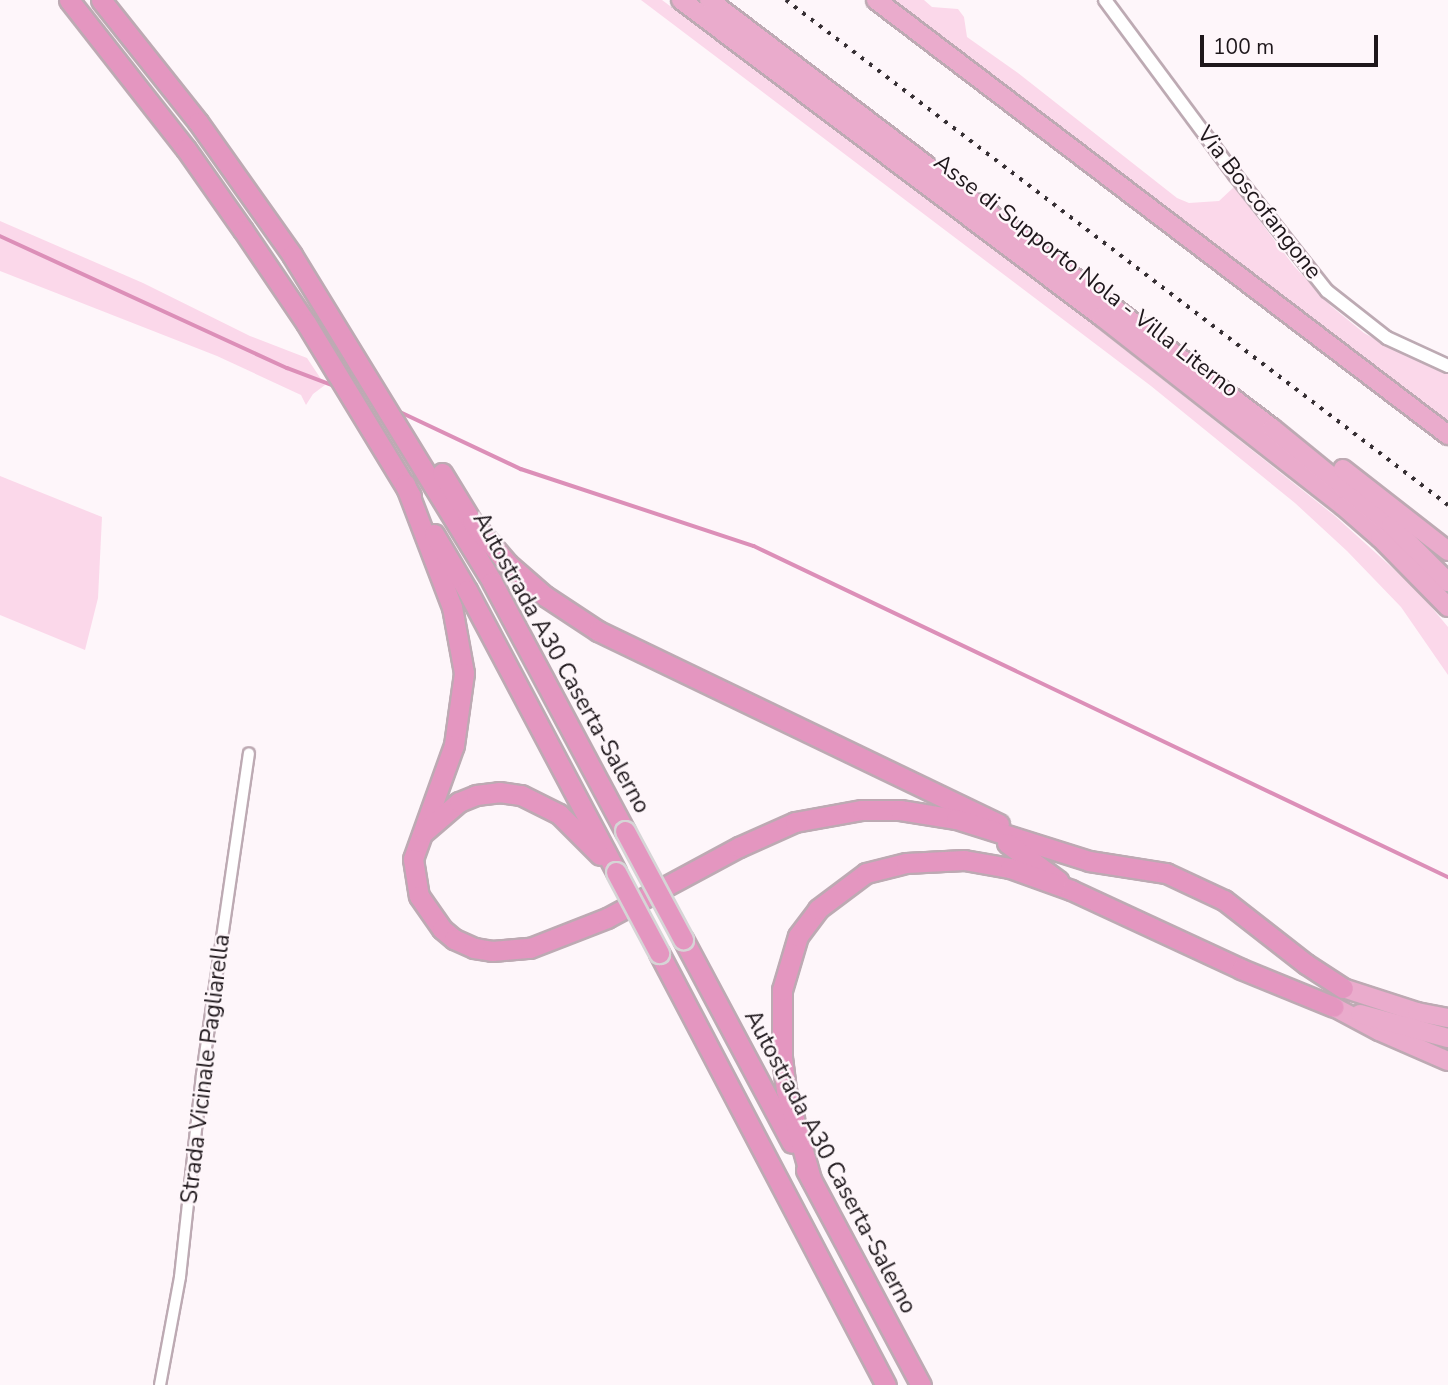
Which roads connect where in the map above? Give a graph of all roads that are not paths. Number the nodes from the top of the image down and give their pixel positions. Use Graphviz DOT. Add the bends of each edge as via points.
graph roads {
  1 [pos="69,0"];
  2 [pos="101,0"];
  3 [pos="681,0"];
  4 [pos="709,0"];
  5 [pos="876,0"];
  6 [pos="1105,0"];
  7 [pos="1190,365"];
  8 [pos="1448,366"];
  9 [pos="1448,435"];
  10 [pos="426,458"];
  11 [pos="405,484"];
  12 [pos="1448,551"];
  13 [pos="1448,583"];
  14 [pos="1448,607"];
  15 [pos="249,753"];
  16 [pos="984,829"];
  17 [pos="418,838"];
  18 [pos="1037,845"];
  19 [pos="615,872"];
  20 [pos="1071,890"];
  21 [pos="1343,988"];
  22 [pos="1334,1007"];
  23 [pos="1448,1018"];
  24 [pos="1443,1036"];
  25 [pos="1448,1061"];
  26 [pos="811,1179"];
  27 [pos="160,1385"];
  28 [pos="887,1385"];
  29 [pos="921,1385"];
  1 -- 11 [label="highway, Autostrada A30 Caserta-Salerno" via="186,149 306,323"];
  2 -- 10 [label="highway" via="198,122 374,375"];
  3 -- 14 [label="highway, Asse di Supporto Nola - Villa Literno" via="1102,317 1343,506"];
  4 -- 7 [label="highway, Asse di Supporto Nola - Villa Literno"];
  5 -- 9 [label="highway"];
  6 -- 8 [label="street, Via Boscofangone" via="1326,291 1387,338"];
  7 -- 12 [label="highway" via="1286,425"];
  7 -- 13 [label="highway, Asse di Supporto Nola - Villa Literno" via="1391,525"];
  10 -- 18 [label="highway" via="508,564 545,596 598,631"];
  10 -- 26 [label="highway, Autostrada A30 Caserta-Salerno, bridge"];
  11 -- 17 [label="highway" via="452,607 464,673 454,745"];
  11 -- 19 [label="highway, Autostrada A30 Caserta-Salerno" via="467,590"];
  15 -- 27 [label="street, Strada Vicinale Pagliarella" via="202,1076 180,1277"];
  16 -- 17 [label="highway" via="929,812 900,810 862,810 795,822 607,918 510,952 474,948 454,939 434,919 414,876"];
  16 -- 18 [label="highway"];
  16 -- 20 [label="highway"];
  17 -- 19 [label="highway" via="458,802 499,792 521,795 559,814"];
  18 -- 21 [label="highway" via="1089,861 1166,873 1192,884 1224,900"];
  19 -- 28 [label="highway, Autostrada A30 Caserta-Salerno, bridge"];
  20 -- 22 [label="highway" via="1241,970"];
  20 -- 26 [label="highway" via="1010,868 964,860 906,863 866,873 818,909 798,936 788,961 781,1018 786,1090"];
  21 -- 23 [label="highway"];
  21 -- 24 [label="highway"];
  22 -- 24 [label="highway"];
  22 -- 25 [label="highway"];
  26 -- 29 [label="highway, Autostrada A30 Caserta-Salerno"];
}
